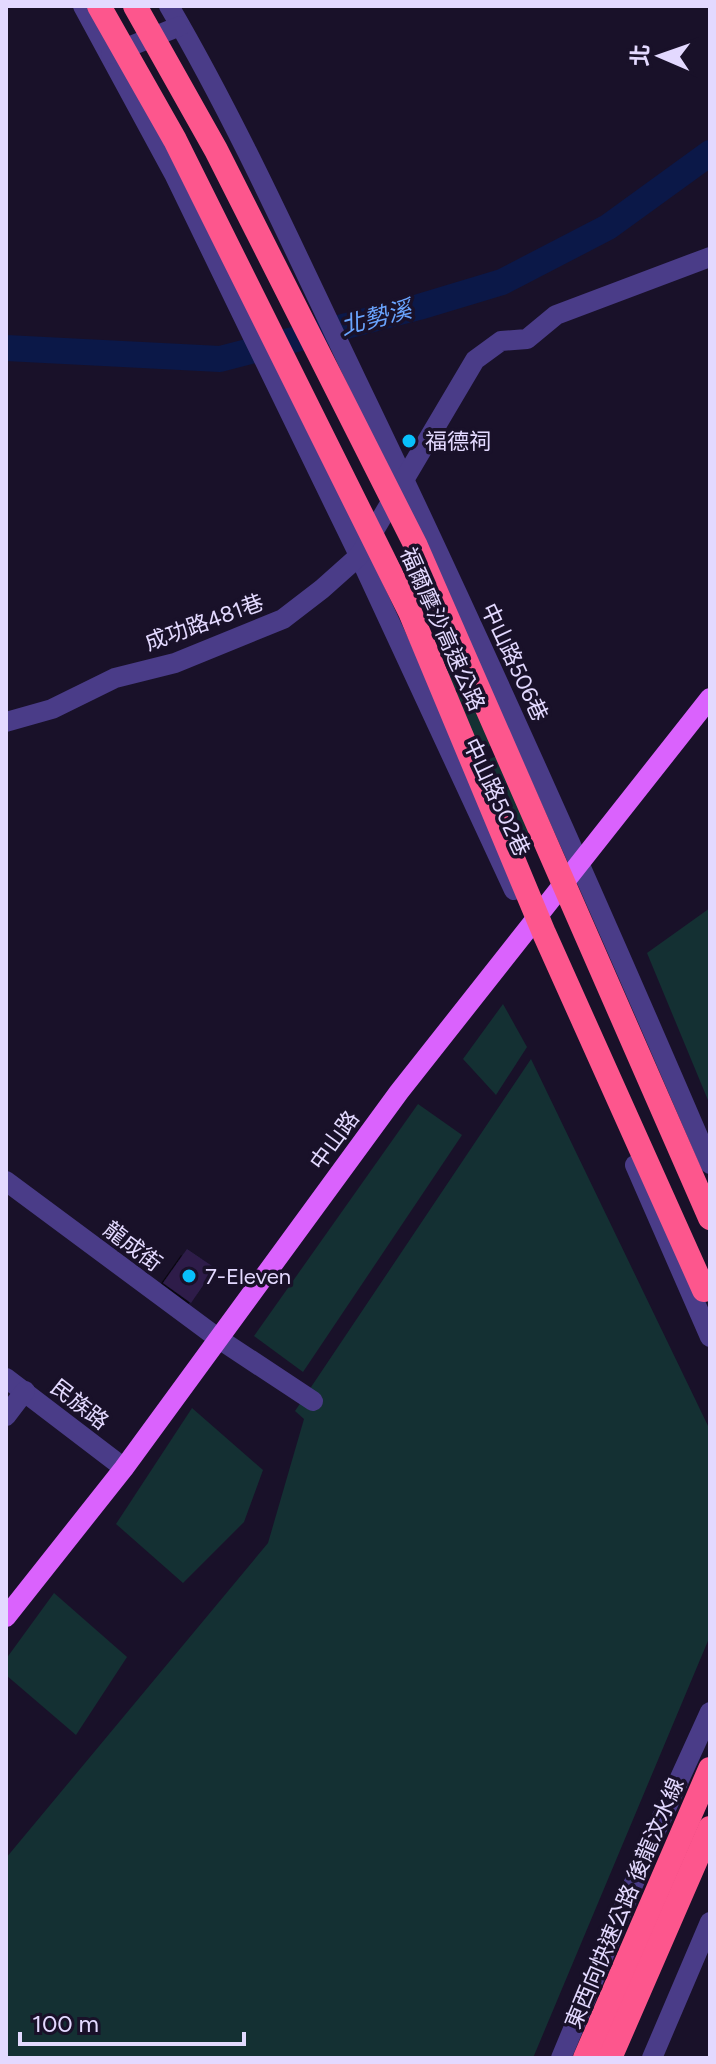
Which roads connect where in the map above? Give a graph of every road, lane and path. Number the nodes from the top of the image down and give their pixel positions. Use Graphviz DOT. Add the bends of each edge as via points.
graph roads {
  1 [pos="83,6"];
  2 [pos="99,6"];
  3 [pos="135,6"];
  4 [pos="169,6"];
  5 [pos="180,26"];
  6 [pos="111,54"];
  7 [pos="710,257"];
  8 [pos="402,473"];
  9 [pos="357,551"];
  10 [pos="710,698"];
  11 [pos="6,722"];
  12 [pos="581,863"];
  13 [pos="531,927"];
  14 [pos="710,1164"];
  15 [pos="6,1181"];
  16 [pos="710,1218"];
  17 [pos="707,1297"];
  18 [pos="710,1337"];
  19 [pos="219,1339"];
  20 [pos="6,1378"];
  21 [pos="25,1391"];
  22 [pos="313,1401"];
  23 [pos="6,1416"];
  24 [pos="124,1468"];
  25 [pos="6,1617"];
  26 [pos="710,1712"];
  27 [pos="710,1769"];
  28 [pos="710,1828"];
  29 [pos="710,1922"];
  30 [pos="561,2058"];
  31 [pos="585,2058"];
  32 [pos="610,2058"];
  33 [pos="652,2058"];
  1 -- 6 [label="street, 中山路502巷"];
  2 -- 17 [label="highway, 福爾摩沙高速公路, bridge" via="175,140 410,612 544,933"];
  3 -- 16 [label="highway, 福爾摩沙高速公路, bridge" via="216,150 416,546"];
  4 -- 5 [label="street, 中山路506巷"];
  5 -- 6 [label="street"];
  5 -- 8 [label="street, 中山路506巷" via="249,155"];
  6 -- 9 [label="street, 中山路502巷"];
  7 -- 8 [label="street, 成功路481巷" via="556,315 527,339 501,341 475,360"];
  8 -- 9 [label="street, 成功路481巷"];
  8 -- 12 [label="street, 中山路506巷"];
  9 -- 11 [label="street, 成功路481巷" via="283,619"];
  9 -- 13 [label="street, 中山路502巷"];
  10 -- 12 [label="main road, 中山路"];
  12 -- 13 [label="main road, 中山路"];
  12 -- 14 [label="street, 中山路506巷"];
  13 -- 18 [label="street, 中山路502巷"];
  13 -- 19 [label="main road, 中山路" via="399,1092"];
  15 -- 19 [label="street, 龍成街"];
  19 -- 22 [label="street, 龍成街"];
  19 -- 24 [label="main road, 中山路"];
  20 -- 21 [label="street, 民族路"];
  21 -- 23 [label="street"];
  21 -- 24 [label="street, 民族路"];
  24 -- 25 [label="main road, 中山路"];
  26 -- 30 [label="street"];
  27 -- 31 [label="highway, 東西向快速公路 後龍汶水線"];
  28 -- 32 [label="highway"];
  29 -- 33 [label="street"];
}
